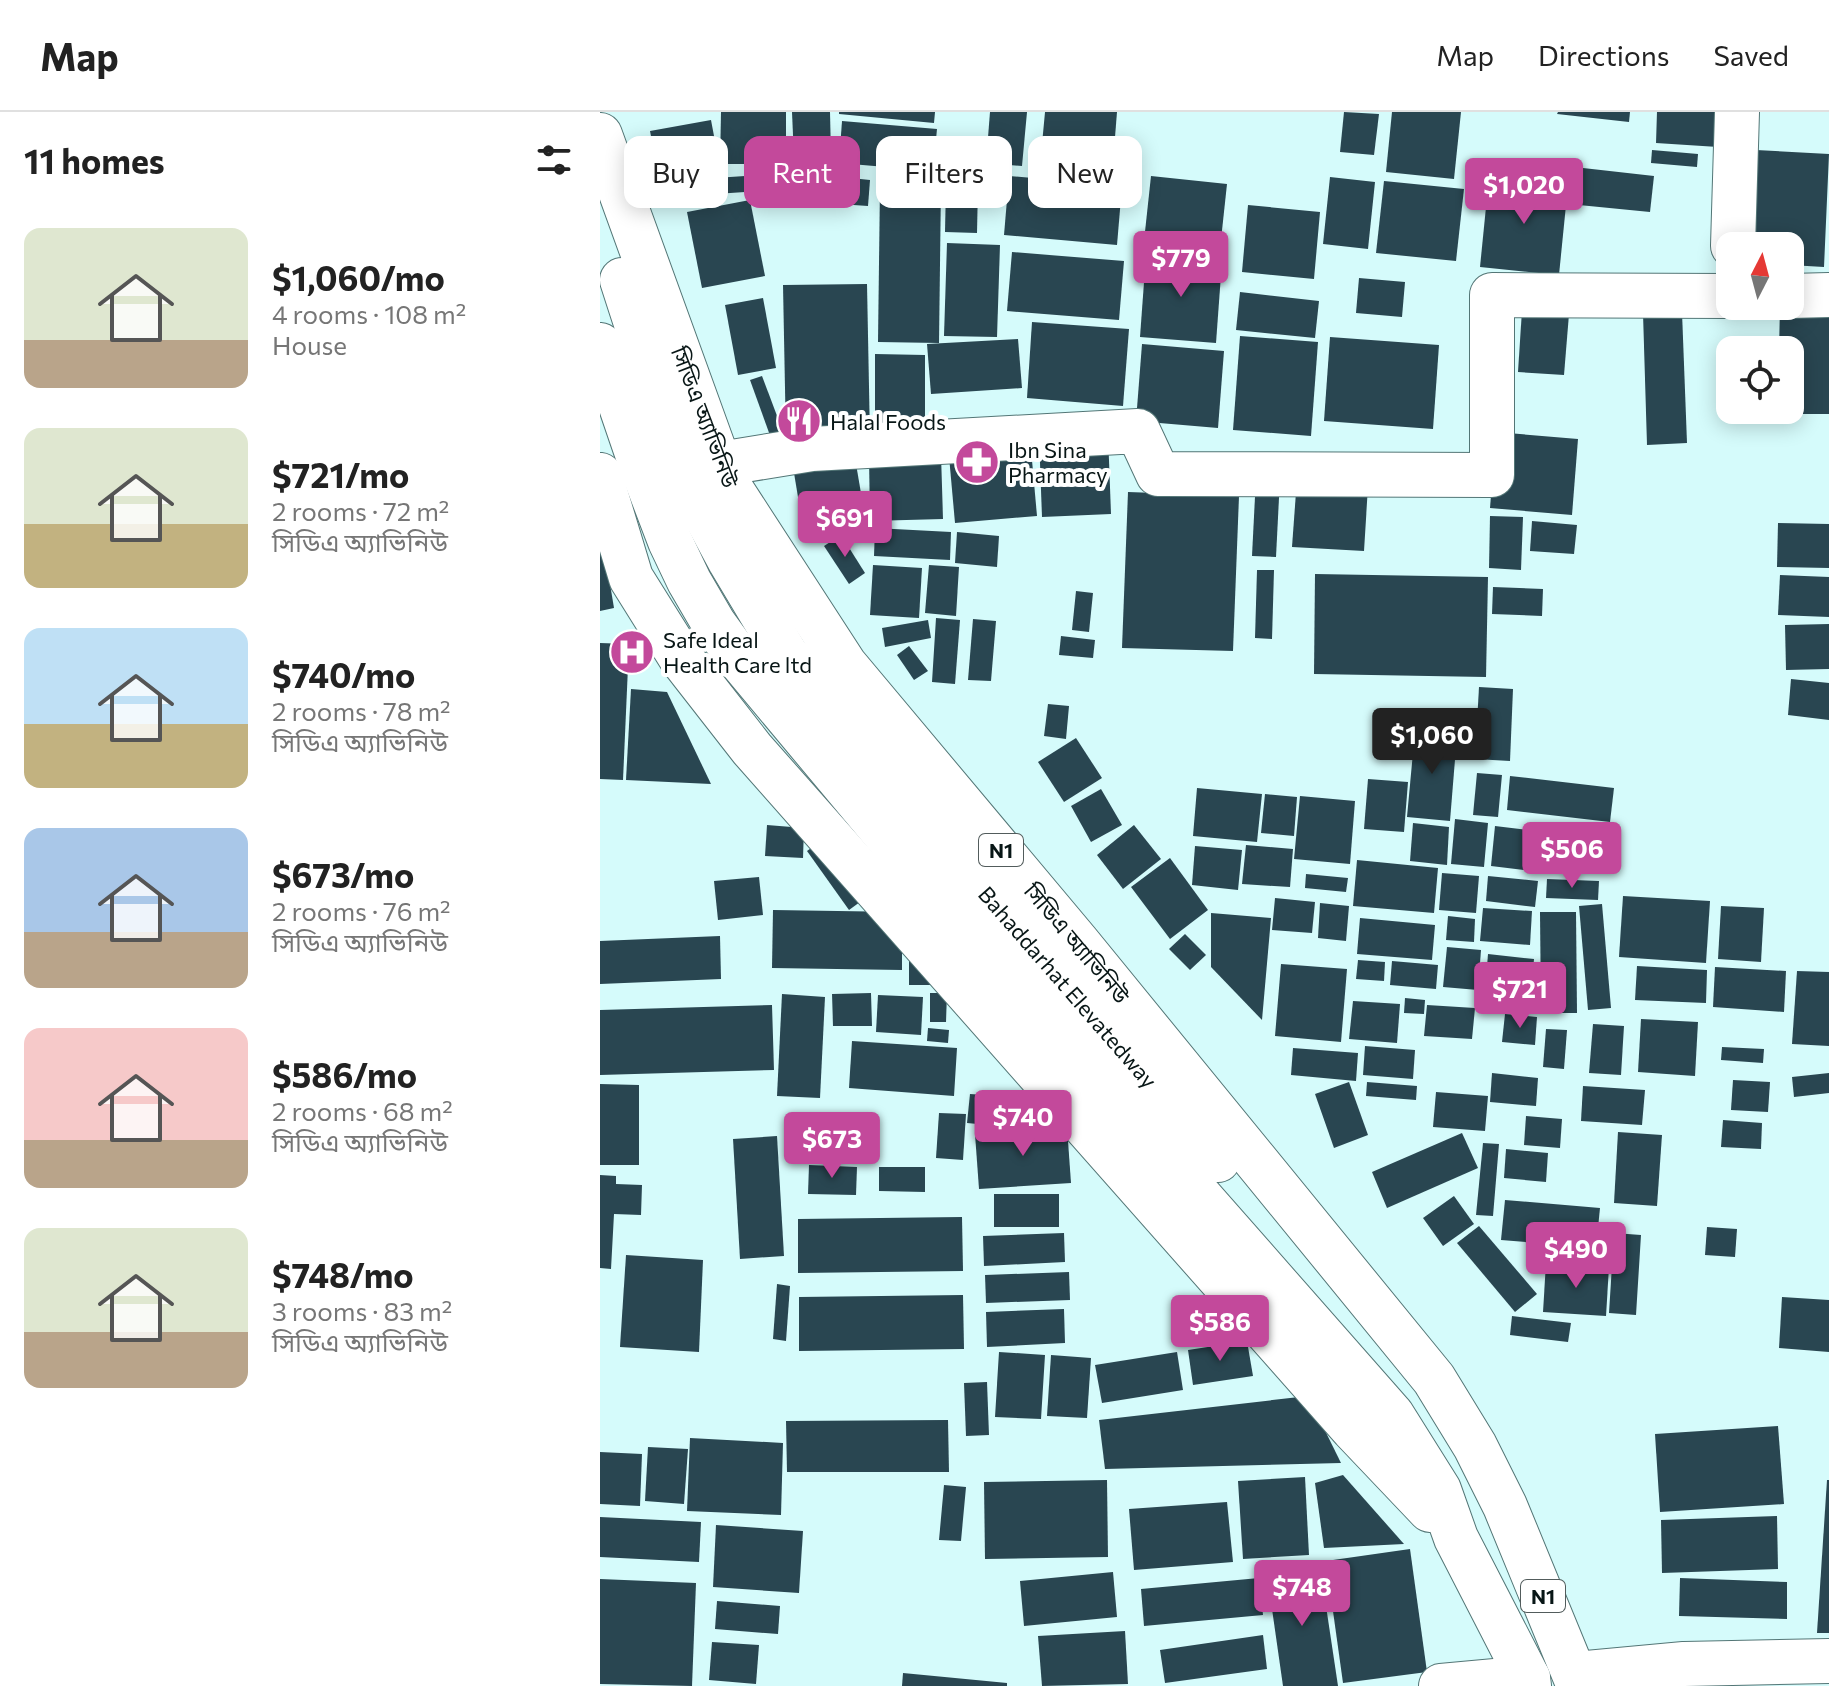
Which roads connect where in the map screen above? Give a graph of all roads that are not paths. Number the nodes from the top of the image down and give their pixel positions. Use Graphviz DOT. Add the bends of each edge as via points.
graph roads {
  1 [pos="1737,112"];
  2 [pos="600,135"];
  3 [pos="600,211"];
  4 [pos="1733,232"];
  5 [pos="1829,295"];
  6 [pos="1716,296"];
  7 [pos="1804,296"];
  8 [pos="600,345"];
  9 [pos="720,464"];
  10 [pos="600,475"];
  11 [pos="1405,1403"];
  12 [pos="1505,1506"];
  13 [pos="1456,1538"];
  14 [pos="1829,1661"];
  15 [pos="1578,1680"];
  16 [pos="1529,1682"];
  17 [pos="1441,1686"];
  1 -- 4 [label="main road"];
  2 -- 9 [label="main road, সিডিএ অ্যাভিনিউ / N1"];
  3 -- 11 [label="main road, Bahaddarhat Elevatedway / N1" via="687,481 785,653"];
  5 -- 7 [label="main road"];
  6 -- 9 [label="main road" via="1492,295 1492,475 1158,474 1138,431 812,449"];
  8 -- 11 [label="main road, Bahaddarhat Elevatedway" via="670,541 714,624 743,664 956,919"];
  9 -- 12 [label="main road, সিডিএ অ্যাভিনিউ / N1" via="725,480 845,665 1434,1379"];
  10 -- 13 [label="main road, N1" via="631,578 681,658 752,749 1343,1418"];
  11 -- 12 [label="main road, Bahaddarhat Elevatedway" via="1465,1456"];
  11 -- 13 [label="main road, Bahaddarhat Elevatedway"];
  12 -- 15 [label="main road, N1"];
  13 -- 16 [label="main road, N1"];
  14 -- 15 [label="main road" via="1684,1664"];
  16 -- 17 [label="main road"];
}
